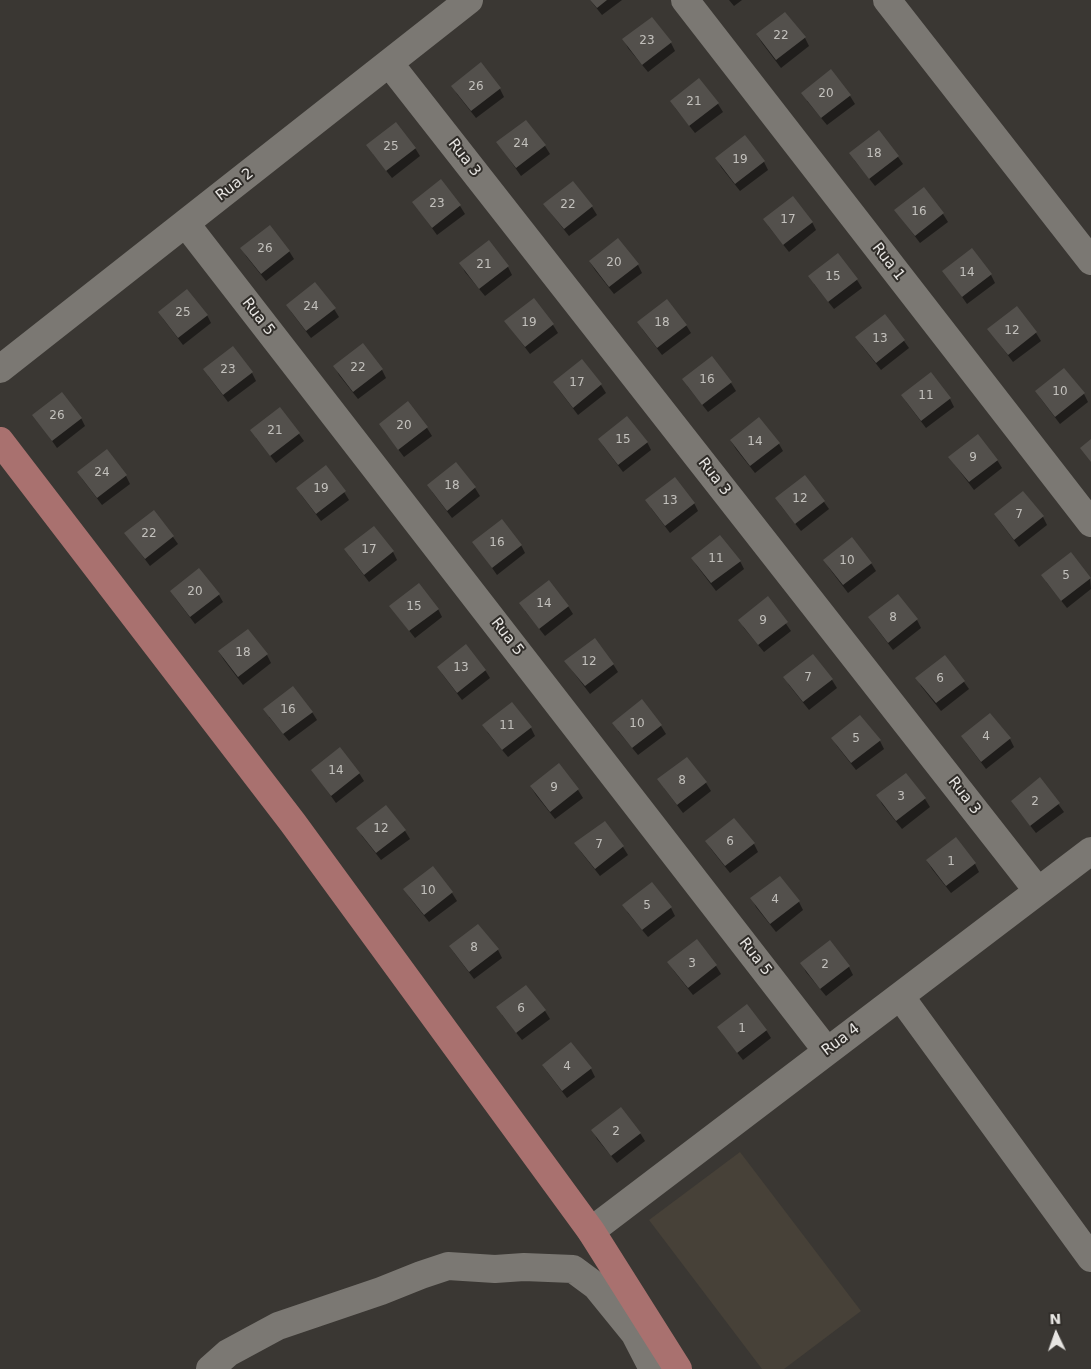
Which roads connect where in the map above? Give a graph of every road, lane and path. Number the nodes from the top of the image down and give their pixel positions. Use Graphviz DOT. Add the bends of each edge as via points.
graph roads {
  1 [pos="685,0"];
  2 [pos="887,0"];
  3 [pos="458,3"];
  4 [pos="389,62"];
  5 [pos="186,224"];
  6 [pos="1091,261"];
  7 [pos="0,369"];
  8 [pos="0,441"];
  9 [pos="1091,523"];
  10 [pos="1091,851"];
  11 [pos="1038,891"];
  12 [pos="900,996"];
  13 [pos="827,1051"];
  14 [pos="591,1231"];
  15 [pos="1091,1258"];
  16 [pos="210,1369"];
  17 [pos="653,1369"];
  18 [pos="678,1369"];
  1 -- 9 [label="street, Rua 1"];
  2 -- 6 [label="street"];
  3 -- 4 [label="street, Rua 2"];
  4 -- 5 [label="street, Rua 2"];
  4 -- 11 [label="street, Rua 3"];
  5 -- 7 [label="street, Rua 2"];
  5 -- 13 [label="street, Rua 5"];
  8 -- 14 [label="main road" via="293,822"];
  10 -- 11 [label="street, Rua 4"];
  11 -- 12 [label="street, Rua 4"];
  12 -- 13 [label="street, Rua 4"];
  12 -- 15 [label="street"];
  13 -- 14 [label="street, Rua 4"];
  14 -- 18 [label="main road"];
  16 -- 17 [label="street" via="228,1353 278,1326 448,1266 573,1269 596,1286 635,1334"];
}
